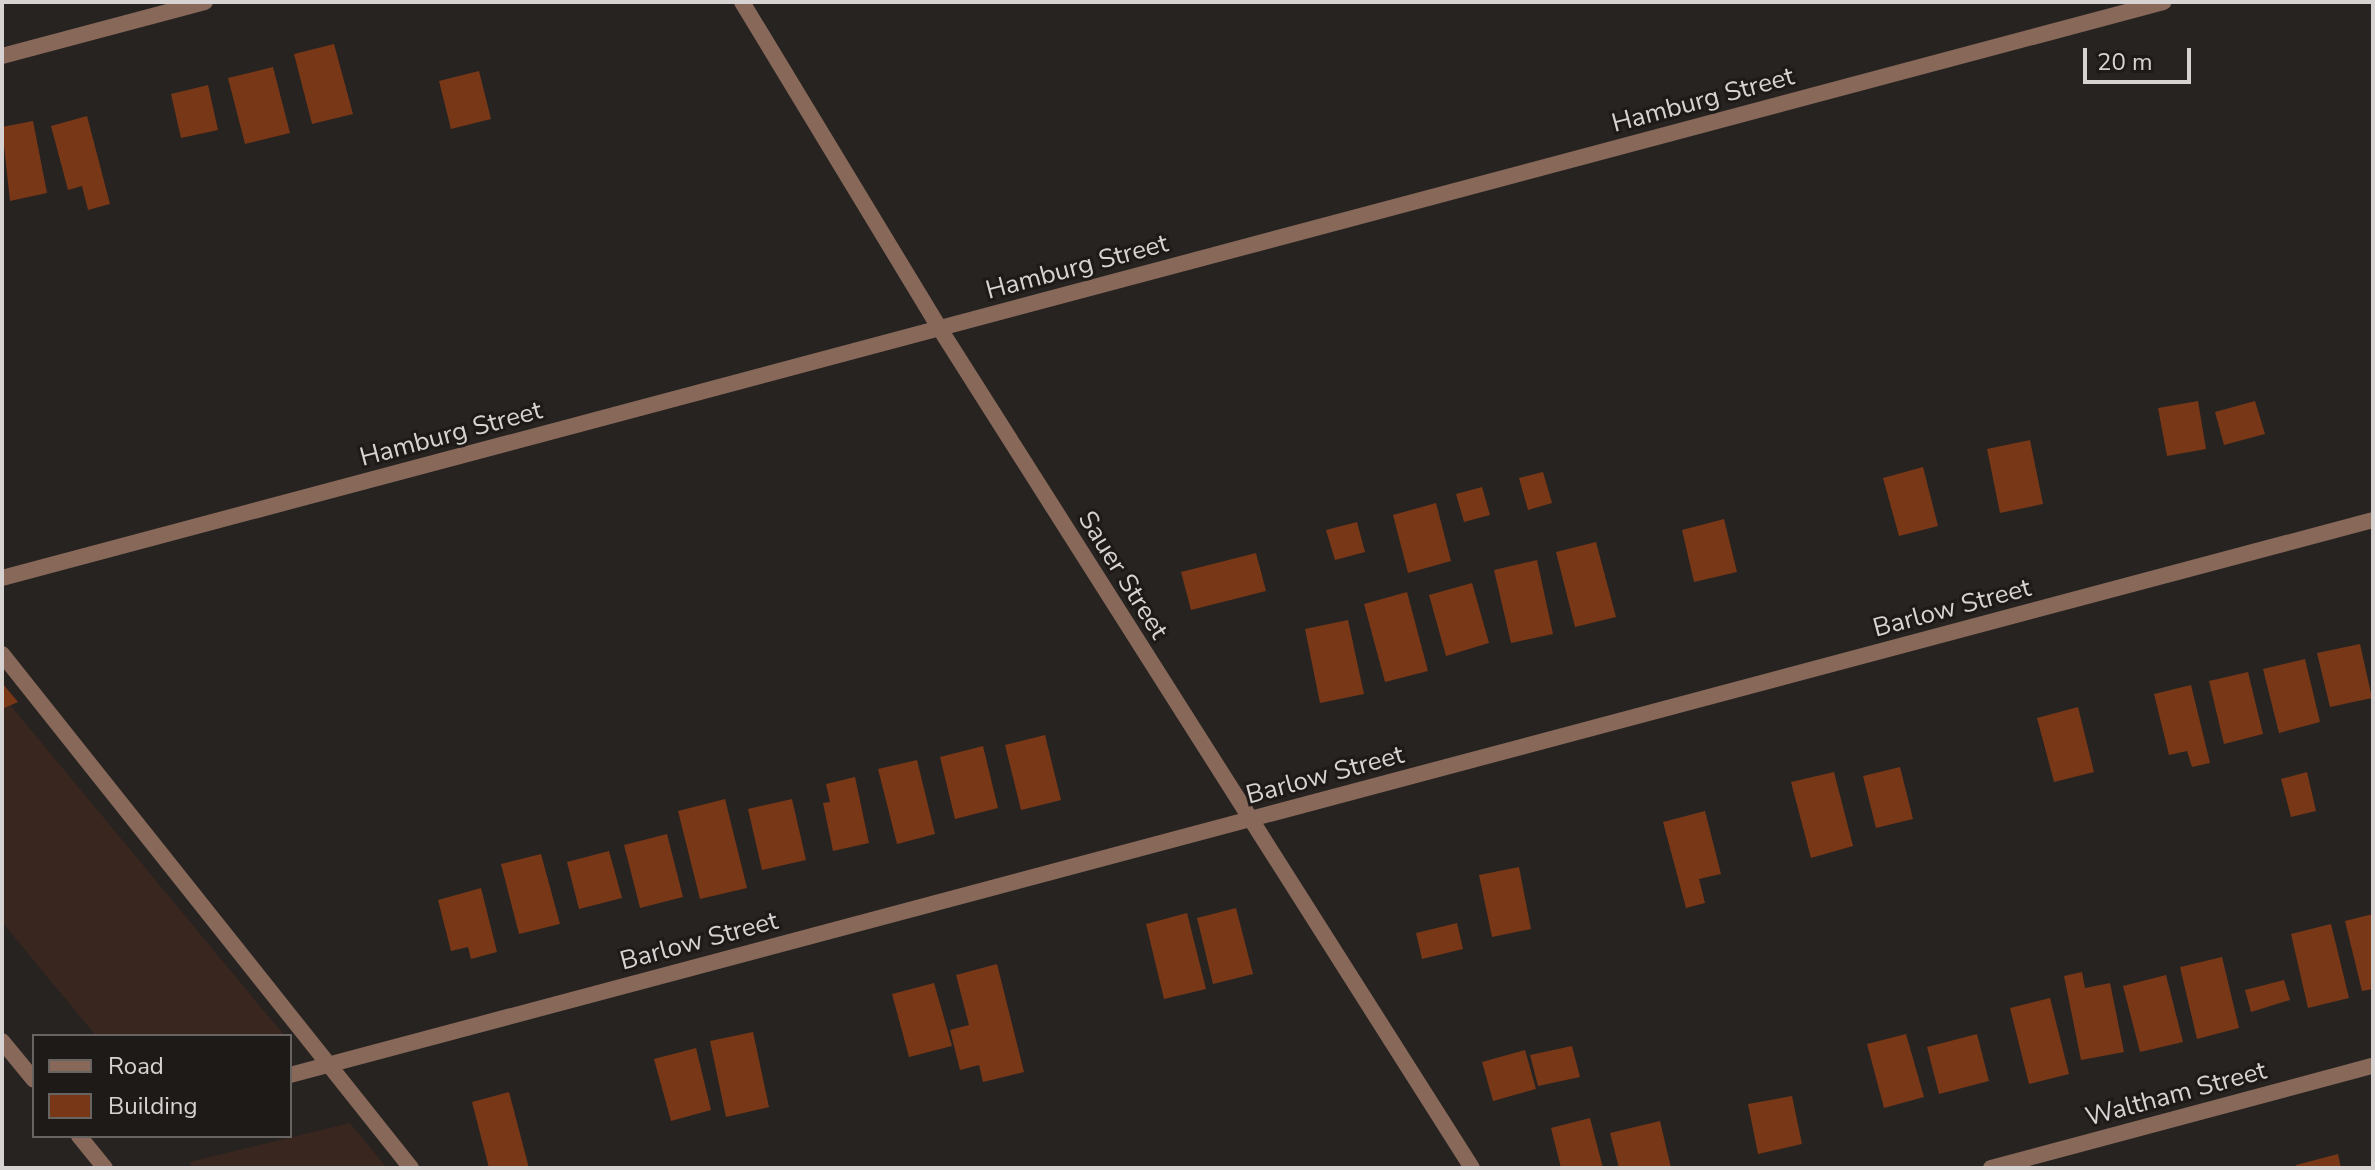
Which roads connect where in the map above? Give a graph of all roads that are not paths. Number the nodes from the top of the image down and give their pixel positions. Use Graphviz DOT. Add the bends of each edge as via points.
graph roads {
  1 [pos="205,2"];
  2 [pos="742,2"];
  3 [pos="2164,2"];
  4 [pos="2,56"];
  5 [pos="940,329"];
  6 [pos="2373,520"];
  7 [pos="2,578"];
  8 [pos="2,654"];
  9 [pos="1250,820"];
  10 [pos="2,1041"];
  11 [pos="328,1065"];
  12 [pos="2373,1066"];
  13 [pos="292,1074"];
  14 [pos="32,1078"];
  15 [pos="81,1138"];
  16 [pos="105,1168"];
  17 [pos="411,1168"];
  18 [pos="1472,1168"];
  19 [pos="1991,1168"];
  1 -- 4 [label="street"];
  2 -- 5 [label="street, Sauer Street"];
  3 -- 5 [label="street, Hamburg Street"];
  5 -- 7 [label="street, Hamburg Street"];
  5 -- 9 [label="street, Sauer Street"];
  6 -- 9 [label="street, Barlow Street"];
  8 -- 11 [label="street"];
  9 -- 11 [label="street, Barlow Street"];
  9 -- 18 [label="street, Sauer Street"];
  10 -- 14 [label="street"];
  11 -- 13 [label="street, Barlow Street"];
  11 -- 17 [label="street"];
  12 -- 19 [label="street, Waltham Street"];
  15 -- 16 [label="street"];
}
